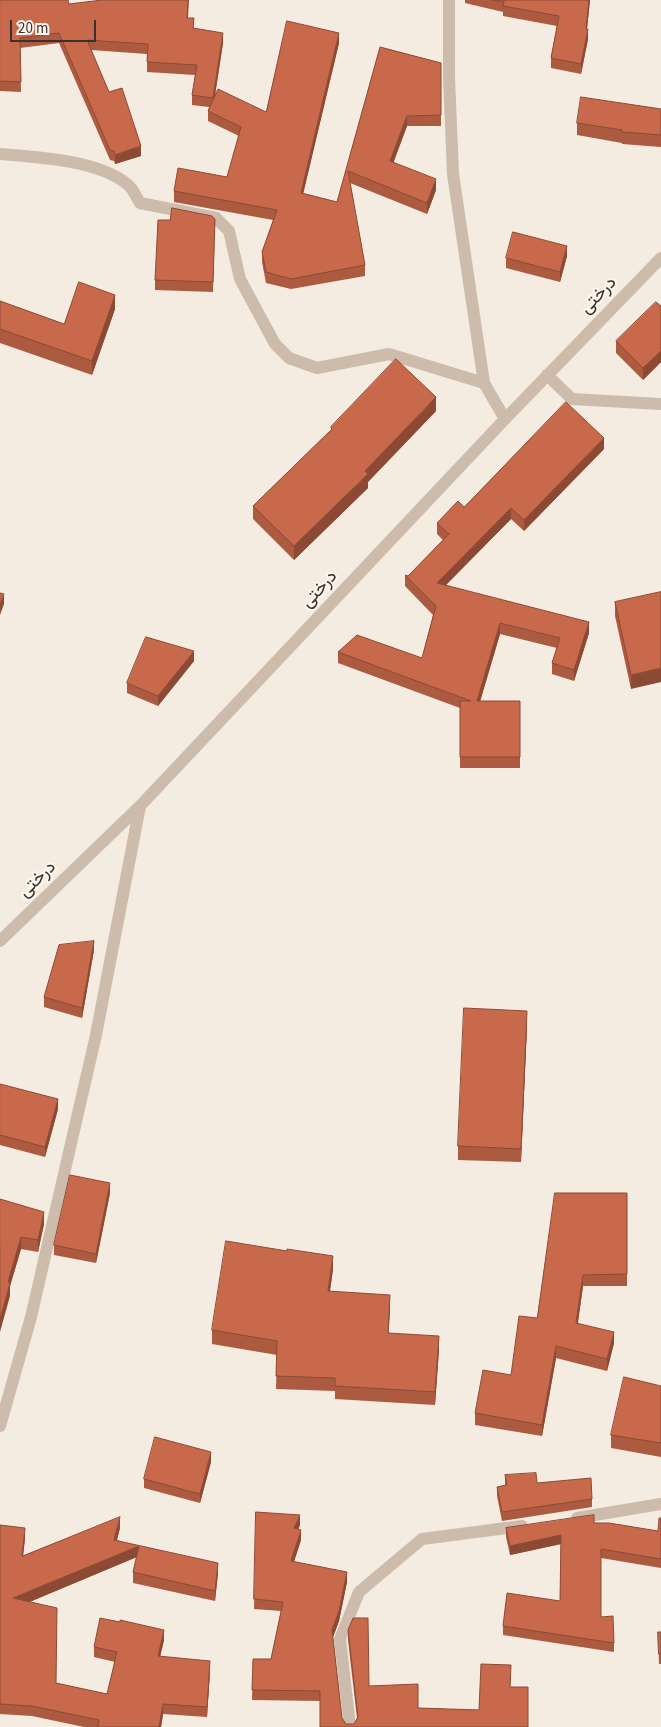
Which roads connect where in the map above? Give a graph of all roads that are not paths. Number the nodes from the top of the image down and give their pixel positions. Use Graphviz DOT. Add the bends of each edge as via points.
graph roads {
  1 [pos="449,0"];
  2 [pos="0,154"];
  3 [pos="661,258"];
  4 [pos="548,375"];
  5 [pos="484,383"];
  6 [pos="661,404"];
  7 [pos="505,419"];
  8 [pos="140,806"];
  9 [pos="0,941"];
  10 [pos="0,1426"];
  11 [pos="661,1504"];
  12 [pos="567,1520"];
  13 [pos="538,1524"];
  14 [pos="350,1727"];
  1 -- 5 [label="street" via="453,174"];
  2 -- 5 [label="street" via="45,158 92,168 114,175 129,185 140,203 216,218 229,231 240,279 275,344 289,358 317,368 389,354"];
  3 -- 4 [label="street, درختی"];
  4 -- 6 [label="street" via="572,399"];
  4 -- 7 [label="street, درختی"];
  5 -- 7 [label="street"];
  7 -- 8 [label="street, درختی"];
  8 -- 9 [label="street, درختی"];
  8 -- 10 [label="street" via="96,1035 32,1317"];
  11 -- 12 [label="street"];
  13 -- 14 [label="street" via="422,1539 359,1592 340,1639"];
}
